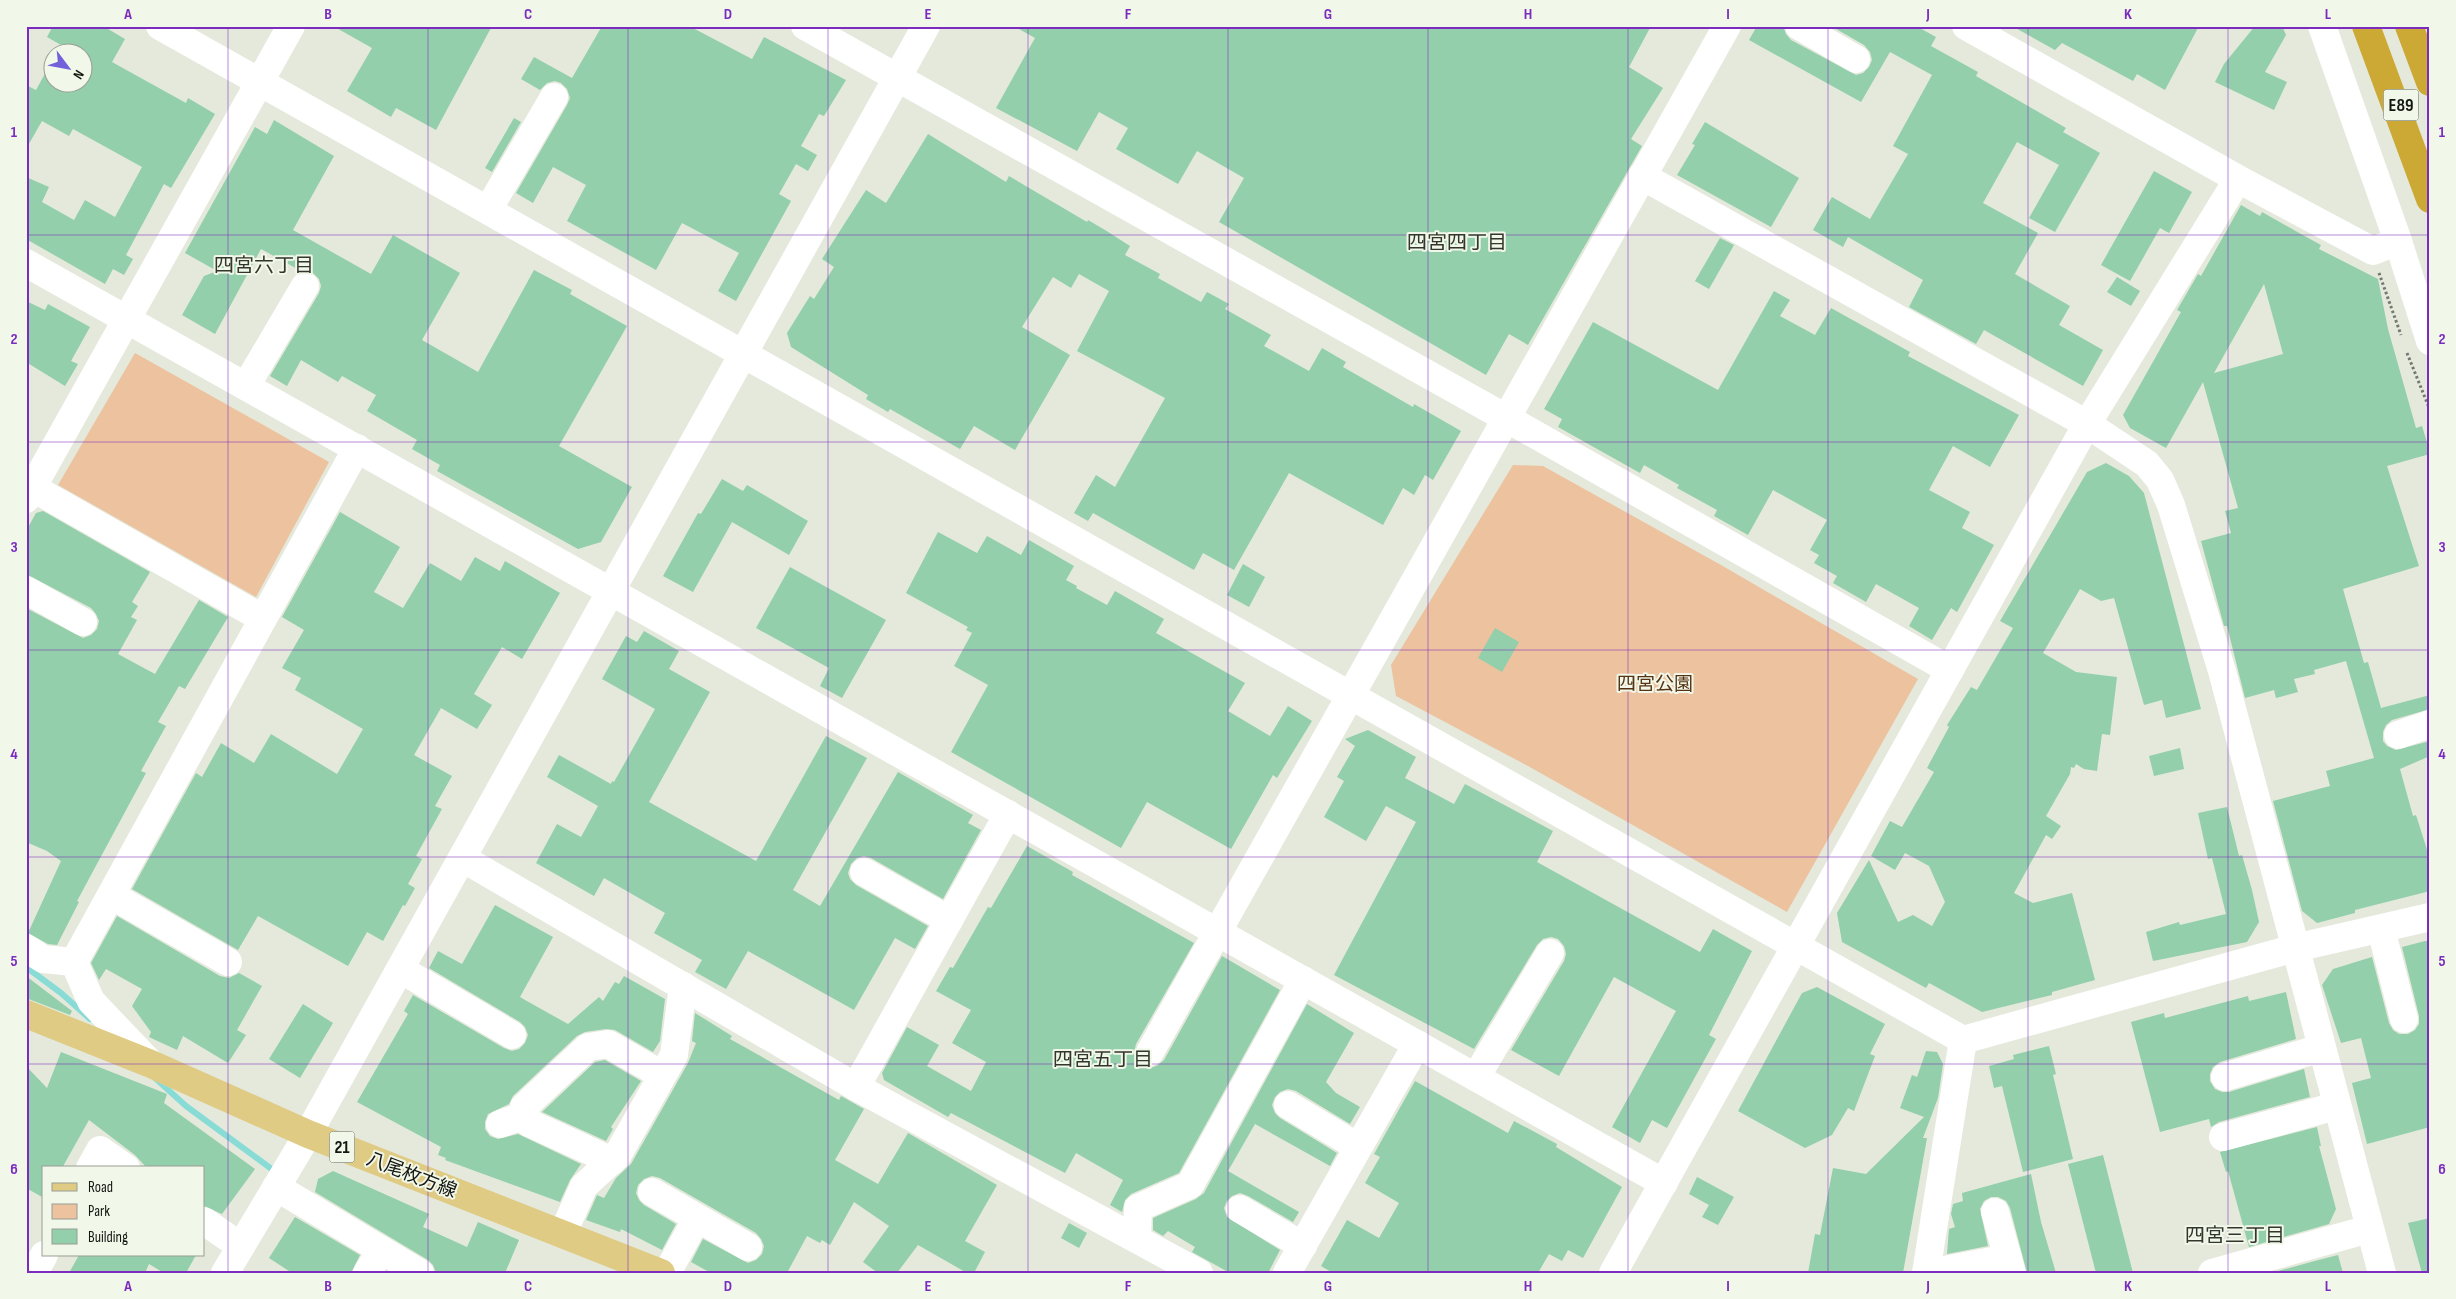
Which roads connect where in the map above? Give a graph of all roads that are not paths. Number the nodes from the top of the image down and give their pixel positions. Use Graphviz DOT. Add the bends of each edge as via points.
graph roads {
  1 [pos="160,26"];
  2 [pos="291,26"];
  3 [pos="805,26"];
  4 [pos="926,26"];
  5 [pos="1727,26"];
  6 [pos="1799,26"];
  7 [pos="1966,26"];
  8 [pos="2322,26"];
  9 [pos="2413,27"];
  10 [pos="2370,32"];
  11 [pos="1856,58"];
  12 [pos="2430,69"];
  13 [pos="896,78"];
  14 [pos="258,82"];
  15 [pos="2430,82"];
  16 [pos="554,98"];
  17 [pos="1642,176"];
  18 [pos="2238,179"];
  19 [pos="2430,184"];
  20 [pos="2430,199"];
  21 [pos="488,210"];
  22 [pos="2398,241"];
  23 [pos="26,263"];
  24 [pos="305,286"];
  25 [pos="125,319"];
  26 [pos="2430,341"];
  27 [pos="743,353"];
  28 [pos="246,386"];
  29 [pos="1506,418"];
  30 [pos="2086,424"];
  31 [pos="357,448"];
  32 [pos="29,493"];
  33 [pos="26,590"];
  34 [pos="610,590"];
  35 [pos="262,618"];
  36 [pos="83,622"];
  37 [pos="1950,670"];
  38 [pos="1350,695"];
  39 [pos="2430,724"];
  40 [pos="2398,735"];
  41 [pos="1008,814"];
  42 [pos="462,858"];
  43 [pos="864,872"];
  44 [pos="111,895"];
  45 [pos="2430,917"];
  46 [pos="949,920"];
  47 [pos="2381,929"];
  48 [pos="1218,932"];
  49 [pos="1797,946"];
  50 [pos="26,948"];
  51 [pos="2295,948"];
  52 [pos="1550,953"];
  53 [pos="74,962"];
  54 [pos="228,962"];
  55 [pos="400,969"];
  56 [pos="1303,980"];
  57 [pos="683,986"];
  58 [pos="26,1014"];
  59 [pos="2404,1019"];
  60 [pos="512,1035"];
  61 [pos="1963,1040"];
  62 [pos="1417,1044"];
  63 [pos="2321,1048"];
  64 [pos="1150,1052"];
  65 [pos="152,1064"];
  66 [pos="662,1076"];
  67 [pos="1476,1077"];
  68 [pos="2225,1077"];
  69 [pos="856,1087"];
  70 [pos="1288,1105"];
  71 [pos="2336,1106"];
  72 [pos="526,1115"];
  73 [pos="500,1124"];
  74 [pos="308,1134"];
  75 [pos="2223,1137"];
  76 [pos="1358,1147"];
  77 [pos="612,1161"];
  78 [pos="91,1166"];
  79 [pos="123,1166"];
  80 [pos="1664,1183"];
  81 [pos="276,1187"];
  82 [pos="652,1192"];
  83 [pos="1240,1209"];
  84 [pos="1995,1212"];
  85 [pos="698,1218"];
  86 [pos="205,1222"];
  87 [pos="2368,1229"];
  88 [pos="563,1233"];
  89 [pos="1137,1239"];
  90 [pos="240,1246"];
  91 [pos="1302,1246"];
  92 [pos="748,1247"];
  93 [pos="381,1250"];
  94 [pos="43,1256"];
  95 [pos="2010,1265"];
  96 [pos="2258,1267"];
  97 [pos="1184,1269"];
  98 [pos="657,1271"];
  99 [pos="34,1273"];
  100 [pos="225,1273"];
  101 [pos="367,1273"];
  102 [pos="420,1273"];
  103 [pos="1287,1273"];
  104 [pos="1613,1273"];
  105 [pos="1927,1273"];
  106 [pos="2212,1273"];
  107 [pos="2382,1273"];
  1 -- 14 [label="street"];
  2 -- 14 [label="street"];
  3 -- 13 [label="street"];
  4 -- 13 [label="street"];
  5 -- 17 [label="street"];
  6 -- 11 [label="street"];
  7 -- 18 [label="street"];
  8 -- 22 [label="street"];
  9 -- 12 [label="highway"];
  9 -- 15 [label="highway, E89"];
  10 -- 19 [label="highway, E89"];
  10 -- 20 [label="highway"];
  13 -- 27 [label="street"];
  13 -- 29 [label="street"];
  14 -- 21 [label="street"];
  14 -- 25 [label="street"];
  16 -- 21 [label="street"];
  17 -- 29 [label="street"];
  17 -- 30 [label="street"];
  18 -- 22 [label="street" via="2373,251"];
  18 -- 30 [label="street"];
  21 -- 27 [label="street"];
  22 -- 26 [label="street"];
  23 -- 25 [label="street"];
  24 -- 28 [label="street"];
  25 -- 28 [label="street"];
  25 -- 32 [label="street"];
  27 -- 34 [label="street"];
  27 -- 38 [label="street"];
  28 -- 31 [label="street"];
  29 -- 37 [label="street"];
  29 -- 38 [label="street"];
  30 -- 37 [label="street"];
  30 -- 51 [label="street" via="2147,464 2160,480 2170,505 2222,671"];
  31 -- 34 [label="street"];
  31 -- 35 [label="street"];
  32 -- 35 [label="street"];
  33 -- 36 [label="street"];
  34 -- 41 [label="street"];
  34 -- 42 [label="street"];
  35 -- 44 [label="street"];
  37 -- 49 [label="street"];
  38 -- 48 [label="street"];
  38 -- 49 [label="street"];
  39 -- 40 [label="street"];
  41 -- 46 [label="street"];
  41 -- 48 [label="street"];
  42 -- 55 [label="street"];
  42 -- 57 [label="street"];
  43 -- 46 [label="street"];
  44 -- 53 [label="street"];
  44 -- 54 [label="street"];
  45 -- 47 [label="street"];
  46 -- 69 [label="street"];
  47 -- 51 [label="street"];
  47 -- 59 [label="street"];
  48 -- 56 [label="street"];
  48 -- 64 [label="street"];
  49 -- 61 [label="street"];
  49 -- 80 [label="street"];
  50 -- 53 [label="street" via="43,959"];
  51 -- 61 [label="street"];
  51 -- 63 [label="street"];
  52 -- 67 [label="street"];
  53 -- 65 [label="street" via="90,1001"];
  55 -- 60 [label="street"];
  55 -- 74 [label="street"];
  56 -- 62 [label="street"];
  56 -- 89 [label="street" via="1190,1185 1138,1208"];
  57 -- 66 [label="street" via="674,1055"];
  57 -- 69 [label="street"];
  58 -- 65 [label="main road, 八尾枚方線 / 21"];
  61 -- 105 [label="street"];
  62 -- 67 [label="street"];
  62 -- 76 [label="street"];
  63 -- 68 [label="street"];
  63 -- 71 [label="street"];
  65 -- 74 [label="main road, 八尾枚方線 / 21"];
  66 -- 72 [label="street" via="608,1044 588,1047 524,1107"];
  66 -- 77 [label="street"];
  67 -- 80 [label="street"];
  69 -- 89 [label="street"];
  70 -- 76 [label="street"];
  71 -- 75 [label="street"];
  71 -- 87 [label="street"];
  72 -- 73 [label="street"];
  72 -- 77 [label="street" via="529,1123"];
  74 -- 81 [label="street"];
  74 -- 88 [label="main road, 八尾枚方線 / 21"];
  76 -- 91 [label="street"];
  77 -- 88 [label="street" via="584,1186"];
  78 -- 79 [label="street" via="100,1150"];
  80 -- 104 [label="street"];
  81 -- 90 [label="street"];
  81 -- 93 [label="street"];
  82 -- 85 [label="street"];
  83 -- 91 [label="street"];
  84 -- 95 [label="street"];
  85 -- 92 [label="street"];
  85 -- 98 [label="street"];
  86 -- 90 [label="street"];
  87 -- 96 [label="street"];
  87 -- 107 [label="street"];
  88 -- 98 [label="main road, 八尾枚方線 / 21"];
  89 -- 97 [label="street"];
  90 -- 100 [label="street"];
  91 -- 103 [label="street"];
  93 -- 101 [label="street"];
  93 -- 102 [label="street"];
  94 -- 99 [label="street"];
  95 -- 105 [label="street"];
  96 -- 106 [label="street"];
}
